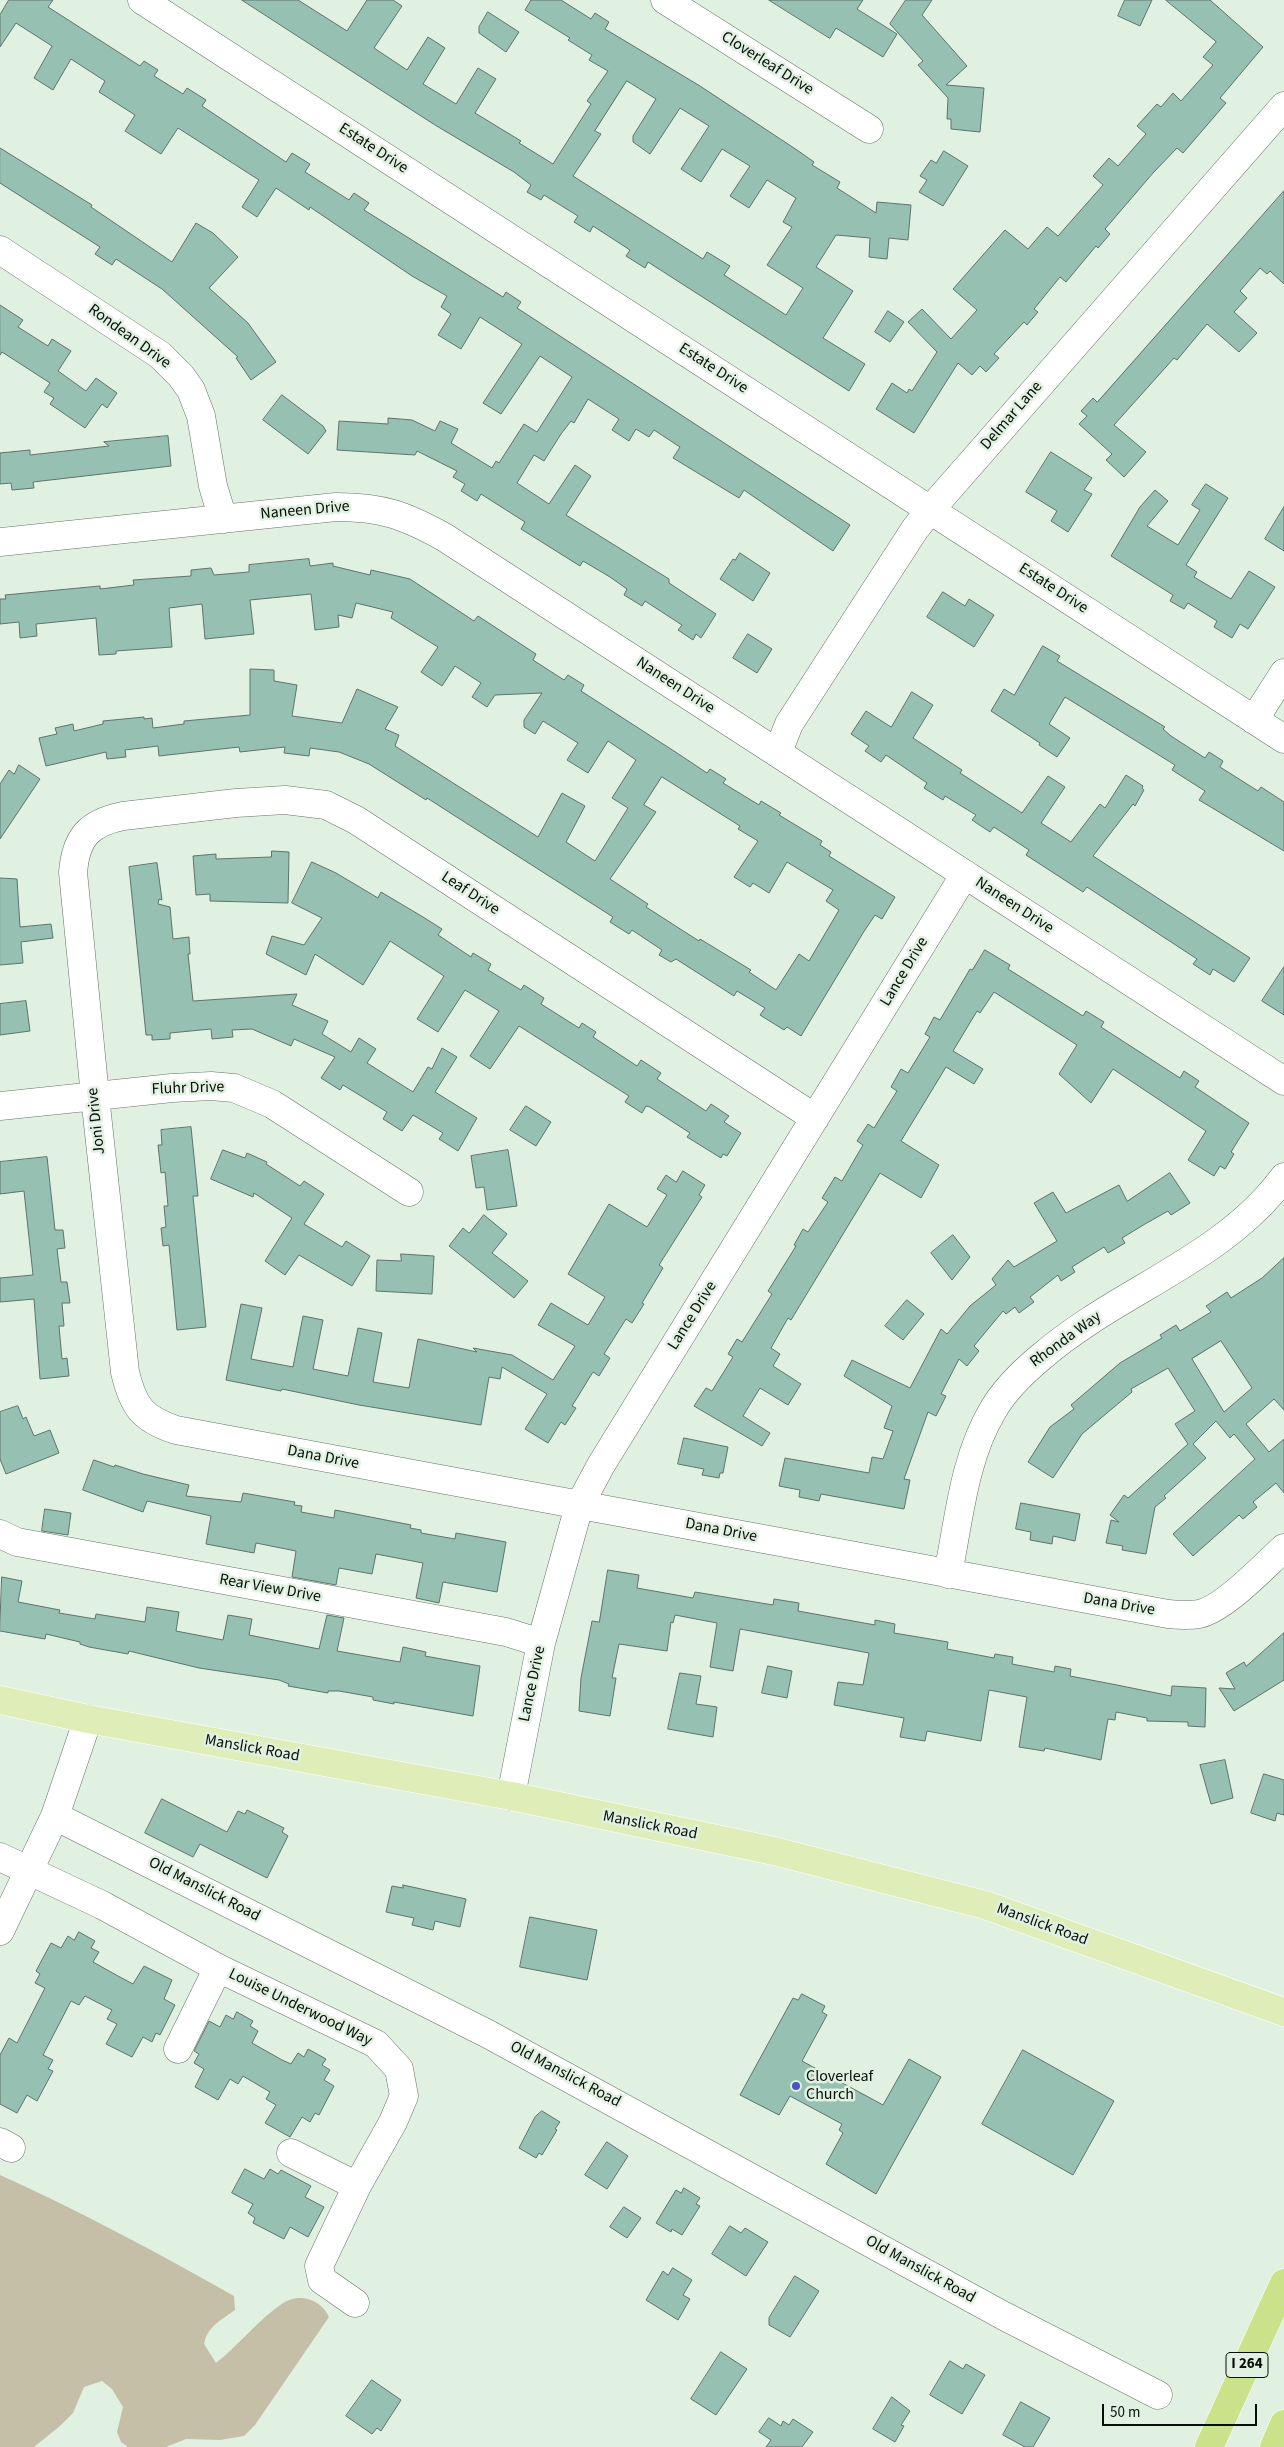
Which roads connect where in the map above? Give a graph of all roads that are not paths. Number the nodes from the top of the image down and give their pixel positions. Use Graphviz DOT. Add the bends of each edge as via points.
graph roads {
  1 [pos="142,0"];
  2 [pos="665,0"];
  3 [pos="1284,106"];
  4 [pos="869,129"];
  5 [pos="0,250"];
  6 [pos="931,509"];
  7 [pos="223,518"];
  8 [pos="0,542"];
  9 [pos="1284,673"];
  10 [pos="1254,720"];
  11 [pos="1284,739"];
  12 [pos="778,752"];
  13 [pos="88,830"];
  14 [pos="965,874"];
  15 [pos="1284,1081"];
  16 [pos="95,1096"];
  17 [pos="0,1106"];
  18 [pos="815,1118"];
  19 [pos="1284,1177"];
  20 [pos="408,1192"];
  21 [pos="141,1412"];
  22 [pos="580,1506"];
  23 [pos="0,1534"];
  24 [pos="1284,1548"];
  25 [pos="948,1574"];
  26 [pos="541,1643"];
  27 [pos="0,1700"];
  28 [pos="88,1719"];
  29 [pos="511,1796"];
  30 [pos="55,1816"];
  31 [pos="0,1857"];
  32 [pos="27,1871"];
  33 [pos="0,1931"];
  34 [pos="218,1968"];
  35 [pos="1284,2012"];
  36 [pos="178,2049"];
  37 [pos="291,2153"];
  38 [pos="357,2186"];
  39 [pos="1284,2283"];
  40 [pos="355,2303"];
  41 [pos="1158,2395"];
  42 [pos="1284,2424"];
  43 [pos="1210,2447"];
  44 [pos="1274,2447"];
  1 -- 6 [label="street, Estate Drive"];
  2 -- 4 [label="street, Cloverleaf Drive"];
  3 -- 6 [label="street, Delmar Lane"];
  5 -- 7 [label="street, Rondean Drive" via="160,355 182,376 201,416 213,486"];
  6 -- 10 [label="street, Estate Drive"];
  6 -- 12 [label="street, Delmar Lane" via="789,724"];
  7 -- 8 [label="street, Naneen Drive"];
  7 -- 12 [label="street, Naneen Drive" via="366,507 417,522"];
  9 -- 10 [label="street"];
  10 -- 11 [label="street, Estate Drive"];
  12 -- 14 [label="street, Naneen Drive"];
  13 -- 16 [label="street, Joni Drive" via="74,854 73,872"];
  13 -- 18 [label="street, Leaf Drive" via="105,820 122,816 236,803 294,800 326,805 356,820"];
  14 -- 15 [label="street, Naneen Drive"];
  14 -- 18 [label="street, Lance Drive"];
  16 -- 17 [label="street, Fluhr Drive"];
  16 -- 20 [label="street, Fluhr Drive" via="172,1088 234,1088 272,1104"];
  16 -- 21 [label="street, Joni Drive" via="125,1372"];
  18 -- 22 [label="street, Lance Drive" via="601,1465"];
  19 -- 25 [label="street, Rhonda Way" via="1240,1225 1071,1332 1011,1385 993,1408 972,1459"];
  21 -- 22 [label="street, Dana Drive" via="158,1424 176,1430"];
  22 -- 25 [label="street, Dana Drive"];
  22 -- 26 [label="street, Lance Drive"];
  23 -- 26 [label="street, Rear View Drive" via="17,1542 506,1632"];
  24 -- 25 [label="street, Dana Drive" via="1216,1607 1188,1616"];
  26 -- 29 [label="street, Lance Drive"];
  27 -- 28 [label="main road, Manslick Road"];
  28 -- 29 [label="main road, Manslick Road"];
  28 -- 30 [label="street"];
  29 -- 35 [label="main road, Manslick Road" via="774,1851 985,1905"];
  30 -- 32 [label="street"];
  30 -- 41 [label="street, Old Manslick Road" via="488,2034 1004,2316"];
  31 -- 32 [label="street, Louise Underwood Way"];
  32 -- 33 [label="street"];
  32 -- 34 [label="street, Louise Underwood Way" via="102,1906"];
  34 -- 36 [label="street"];
  34 -- 38 [label="street, Louise Underwood Way" via="376,2044 400,2069 404,2096"];
  37 -- 38 [label="street"];
  38 -- 40 [label="street, Louise Underwood Way" via="319,2266 322,2280"];
  39 -- 43 [label="highway, I 264"];
  42 -- 44 [label="highway"];
}
